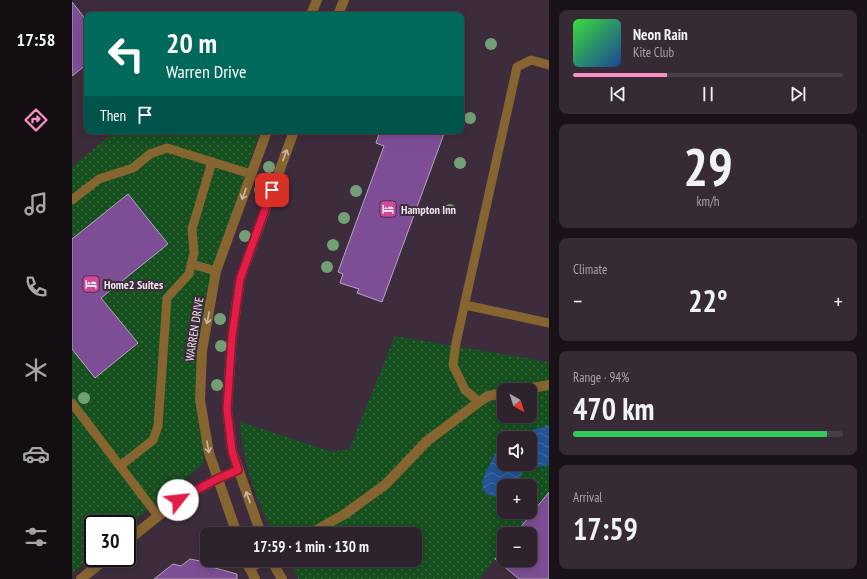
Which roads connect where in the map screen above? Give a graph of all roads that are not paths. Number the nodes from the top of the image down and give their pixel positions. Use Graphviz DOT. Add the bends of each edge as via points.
graph roads {
  1 [pos="317,0"];
  2 [pos="344,0"];
  3 [pos="312,12"];
  4 [pos="339,12"];
  5 [pos="549,64"];
  6 [pos="266,134"];
  7 [pos="293,134"];
  8 [pos="212,162"];
  9 [pos="251,174"];
  10 [pos="72,200"];
  11 [pos="191,264"];
  12 [pos="216,271"];
  13 [pos="465,305"];
  14 [pos="549,323"];
  15 [pos="549,385"];
  16 [pos="537,387"];
  17 [pos="497,394"];
  18 [pos="480,402"];
  19 [pos="72,404"];
  20 [pos="120,466"];
  21 [pos="238,470"];
  22 [pos="217,479"];
  23 [pos="158,516"];
  24 [pos="234,527"];
  25 [pos="258,527"];
  26 [pos="322,527"];
  27 [pos="136,534"];
  28 [pos="95,567"];
  29 [pos="249,567"];
  30 [pos="275,567"];
  31 [pos="81,579"];
  32 [pos="255,579"];
  33 [pos="282,579"];
  1 -- 3 [label="street"];
  2 -- 4 [label="street"];
  5 -- 13 [label="lane" via="530,60 517,66"];
  6 -- 9 [label="street, WARREN DRIVE"];
  21 -- 7 [label="street, one-way" via="232,451 227,409 232,337 240,279"];
  8 -- 9 [label="lane"];
  8 -- 10 [label="lane" via="167,148 150,154 133,168 99,179"];
  8 -- 11 [label="lane" via="192,229 194,253"];
  9 -- 12 [label="street, WARREN DRIVE, one-way"];
  11 -- 12 [label="lane"];
  11 -- 20 [label="lane" via="189,274 167,298 158,426 152,440"];
  12 -- 22 [label="street, WARREN DRIVE, one-way" via="202,351 200,400 209,453"];
  13 -- 14 [label="lane"];
  13 -- 18 [label="lane" via="453,365 465,390"];
  15 -- 16 [label="street"];
  17 -- 18 [label="street" via="488,396"];
  18 -- 26 [label="street" via="426,441 386,484 345,514"];
  19 -- 20 [label="lane"];
  20 -- 23 [label="lane"];
  21 -- 22 [label="street"];
  25 -- 21 [label="street, one-way"];
  22 -- 23 [label="street" via="178,500"];
  22 -- 24 [label="street, WARREN DRIVE"];
  23 -- 27 [label="street"];
  28 -- 31 [label="street"];
  29 -- 32 [label="street"];
  30 -- 33 [label="street"];
}
